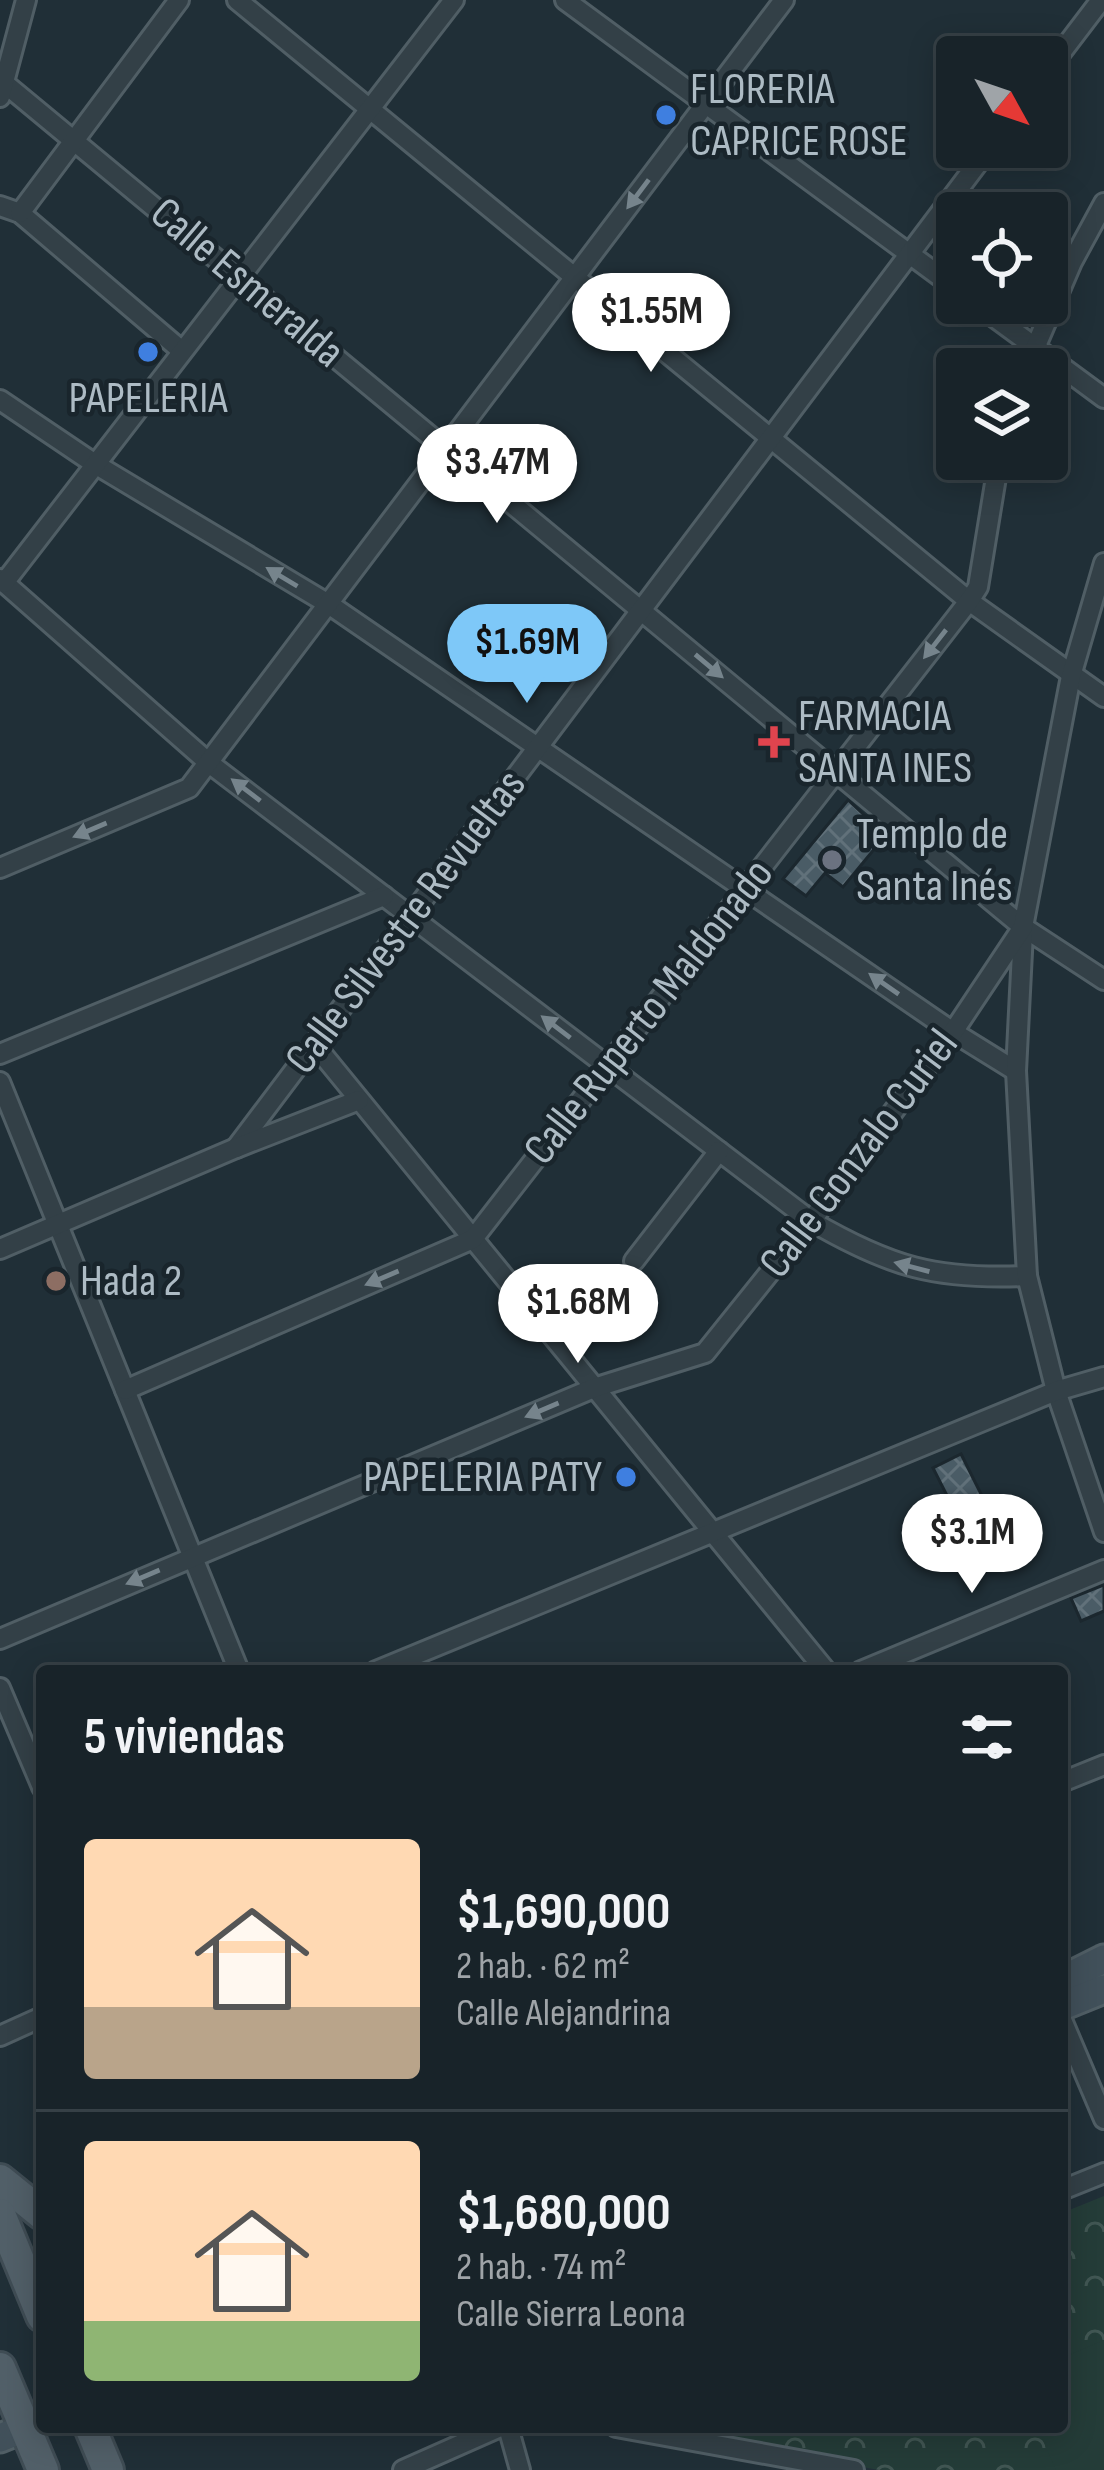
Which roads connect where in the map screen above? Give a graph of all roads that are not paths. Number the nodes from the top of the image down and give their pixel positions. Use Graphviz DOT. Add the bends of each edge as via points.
graph roads {
  1 [pos="26,0"];
  2 [pos="179,0"];
  3 [pos="237,0"];
  4 [pos="454,0"];
  5 [pos="565,0"];
  6 [pos="784,0"];
  7 [pos="1101,0"];
  8 [pos="1068,43"];
  9 [pos="2,90"];
  10 [pos="706,104"];
  11 [pos="369,109"];
  12 [pos="75,140"];
  13 [pos="974,168"];
  14 [pos="1104,203"];
  15 [pos="0,206"];
  16 [pos="20,213"];
  17 [pos="909,254"];
  18 [pos="936,274"];
  19 [pos="239,276"];
  20 [pos="575,278"];
  21 [pos="1004,324"];
  22 [pos="1034,346"];
  23 [pos="182,351"];
  24 [pos="1104,398"];
  25 [pos="0,400"];
  26 [pos="770,438"];
  27 [pos="447,448"];
  28 [pos="95,464"];
  29 [pos="996,480"];
  30 [pos="1104,563"];
  31 [pos="2,581"];
  32 [pos="969,602"];
  33 [pos="330,605"];
  34 [pos="641,610"];
  35 [pos="1071,676"];
  36 [pos="1104,697"];
  37 [pos="538,746"];
  38 [pos="209,763"];
  39 [pos="836,772"];
  40 [pos="0,868"];
  41 [pos="746,887"];
  42 [pos="384,896"];
  43 [pos="410,916"];
  44 [pos="1023,927"];
  45 [pos="1104,980"];
  46 [pos="953,1032"];
  47 [pos="314,1044"];
  48 [pos="0,1054"];
  49 [pos="608,1066"];
  50 [pos="1016,1071"];
  51 [pos="0,1082"];
  52 [pos="359,1100"];
  53 [pos="236,1148"];
  54 [pos="719,1151"];
  55 [pos="811,1221"];
  56 [pos="58,1224"];
  57 [pos="473,1239"];
  58 [pos="0,1249"];
  59 [pos="634,1261"];
  60 [pos="1027,1276"];
  61 [pos="1104,1377"];
  62 [pos="594,1388"];
  63 [pos="125,1390"];
  64 [pos="1056,1391"];
  65 [pos="711,1531"];
  66 [pos="1104,1532"];
  67 [pos="193,1556"];
  68 [pos="1104,1570"];
  69 [pos="0,1639"];
  70 [pos="237,1665"];
  71 [pos="390,1665"];
  72 [pos="821,1665"];
  73 [pos="875,1665"];
  74 [pos="0,1688"];
  75 [pos="1104,1766"];
  76 [pos="36,1773"];
  77 [pos="1068,1780"];
  78 [pos="1104,1959"];
  79 [pos="1068,1977"];
  80 [pos="1104,1988"];
  81 [pos="1068,2003"];
  82 [pos="36,2021"];
  83 [pos="1068,2034"];
  84 [pos="0,2036"];
  85 [pos="1104,2119"];
  86 [pos="1104,2173"];
  87 [pos="0,2180"];
  88 [pos="1068,2188"];
  89 [pos="36,2209"];
  90 [pos="0,2214"];
  91 [pos="36,2302"];
  92 [pos="0,2368"];
  93 [pos="22,2429"];
  94 [pos="93,2433"];
  95 [pos="490,2433"];
  96 [pos="506,2433"];
  97 [pos="649,2433"];
  98 [pos="43,2470"];
  99 [pos="108,2470"];
  100 [pos="404,2470"];
  101 [pos="520,2470"];
  102 [pos="854,2470"];
  1 -- 9 [label="street"];
  2 -- 12 [label="street"];
  3 -- 11 [label="street"];
  4 -- 11 [label="street"];
  5 -- 10 [label="street"];
  6 -- 10 [label="street"];
  7 -- 8 [label="street"];
  9 -- 12 [label="street, Calle Esmeralda"];
  10 -- 17 [label="street"];
  10 -- 20 [label="street, one-way"];
  11 -- 19 [label="street"];
  11 -- 20 [label="street"];
  12 -- 16 [label="street"];
  12 -- 19 [label="street, Calle Esmeralda"];
  13 -- 17 [label="street, Calle Silvestre Revueltas"];
  14 -- 22 [label="street"];
  15 -- 16 [label="street"];
  16 -- 23 [label="street"];
  17 -- 18 [label="street"];
  17 -- 26 [label="street, Calle Silvestre Revueltas"];
  19 -- 23 [label="street"];
  19 -- 27 [label="street, Calle Esmeralda"];
  20 -- 26 [label="street"];
  20 -- 27 [label="street"];
  21 -- 22 [label="street"];
  22 -- 24 [label="street"];
  23 -- 28 [label="street"];
  25 -- 28 [label="street"];
  26 -- 32 [label="street"];
  26 -- 34 [label="street, Calle Silvestre Revueltas"];
  27 -- 33 [label="street"];
  27 -- 34 [label="street, Calle Esmeralda"];
  28 -- 31 [label="street"];
  33 -- 28 [label="street, one-way"];
  29 -- 32 [label="street, Calle Ruperto Maldonado"];
  30 -- 35 [label="street, Calle Gonzalo Curiel"];
  31 -- 38 [label="street"];
  32 -- 35 [label="street"];
  32 -- 39 [label="street, Calle Ruperto Maldonado, one-way"];
  33 -- 37 [label="street"];
  33 -- 38 [label="street"];
  34 -- 37 [label="street, Calle Silvestre Revueltas"];
  34 -- 39 [label="street, Calle Esmeralda, one-way"];
  35 -- 36 [label="street"];
  35 -- 44 [label="street, Calle Gonzalo Curiel"];
  37 -- 41 [label="street"];
  37 -- 43 [label="street, Calle Silvestre Revueltas"];
  38 -- 40 [label="street, one-way" via="189,788"];
  42 -- 38 [label="street, one-way"];
  39 -- 41 [label="street, Calle Ruperto Maldonado"];
  39 -- 44 [label="street, Calle Esmeralda"];
  46 -- 41 [label="street, one-way"];
  41 -- 49 [label="street, Calle Ruperto Maldonado"];
  42 -- 43 [label="street"];
  42 -- 48 [label="street"];
  43 -- 47 [label="street, Calle Silvestre Revueltas"];
  49 -- 43 [label="street, one-way"];
  44 -- 45 [label="street, Calle Esmeralda"];
  44 -- 46 [label="street, Calle Gonzalo Curiel"];
  44 -- 50 [label="street"];
  46 -- 50 [label="street"];
  46 -- 55 [label="street, Calle Gonzalo Curiel"];
  47 -- 52 [label="street"];
  47 -- 53 [label="street, Calle Silvestre Revueltas"];
  49 -- 54 [label="street"];
  49 -- 57 [label="street, Calle Ruperto Maldonado"];
  50 -- 60 [label="street"];
  51 -- 56 [label="street"];
  52 -- 53 [label="street"];
  52 -- 57 [label="street"];
  53 -- 56 [label="street"];
  54 -- 55 [label="street"];
  54 -- 59 [label="street"];
  60 -- 55 [label="street, one-way" via="910,1269"];
  55 -- 62 [label="street, Calle Gonzalo Curiel" via="705,1353"];
  56 -- 58 [label="street"];
  56 -- 63 [label="street"];
  57 -- 62 [label="street"];
  57 -- 63 [label="street, Calle Ruperto Maldonado, one-way"];
  60 -- 64 [label="street"];
  61 -- 64 [label="street"];
  62 -- 65 [label="street"];
  62 -- 67 [label="street, Calle Gonzalo Curiel, one-way"];
  63 -- 67 [label="street"];
  64 -- 65 [label="street"];
  64 -- 66 [label="street"];
  65 -- 71 [label="street"];
  65 -- 72 [label="street"];
  67 -- 69 [label="street, Calle Gonzalo Curiel, one-way"];
  67 -- 70 [label="street"];
  68 -- 73 [label="street"];
  74 -- 76 [label="street"];
  75 -- 77 [label="street"];
  78 -- 79 [label="street"];
  80 -- 81 [label="street"];
  82 -- 84 [label="street"];
  83 -- 85 [label="street"];
  86 -- 88 [label="street"];
  87 -- 89 [label="main road"];
  90 -- 91 [label="main road"];
  92 -- 93 [label="main road"];
  93 -- 98 [label="main road"];
  94 -- 99 [label="main road"];
  95 -- 100 [label="street"];
  96 -- 101 [label="street"];
  97 -- 102 [label="street"];
}
